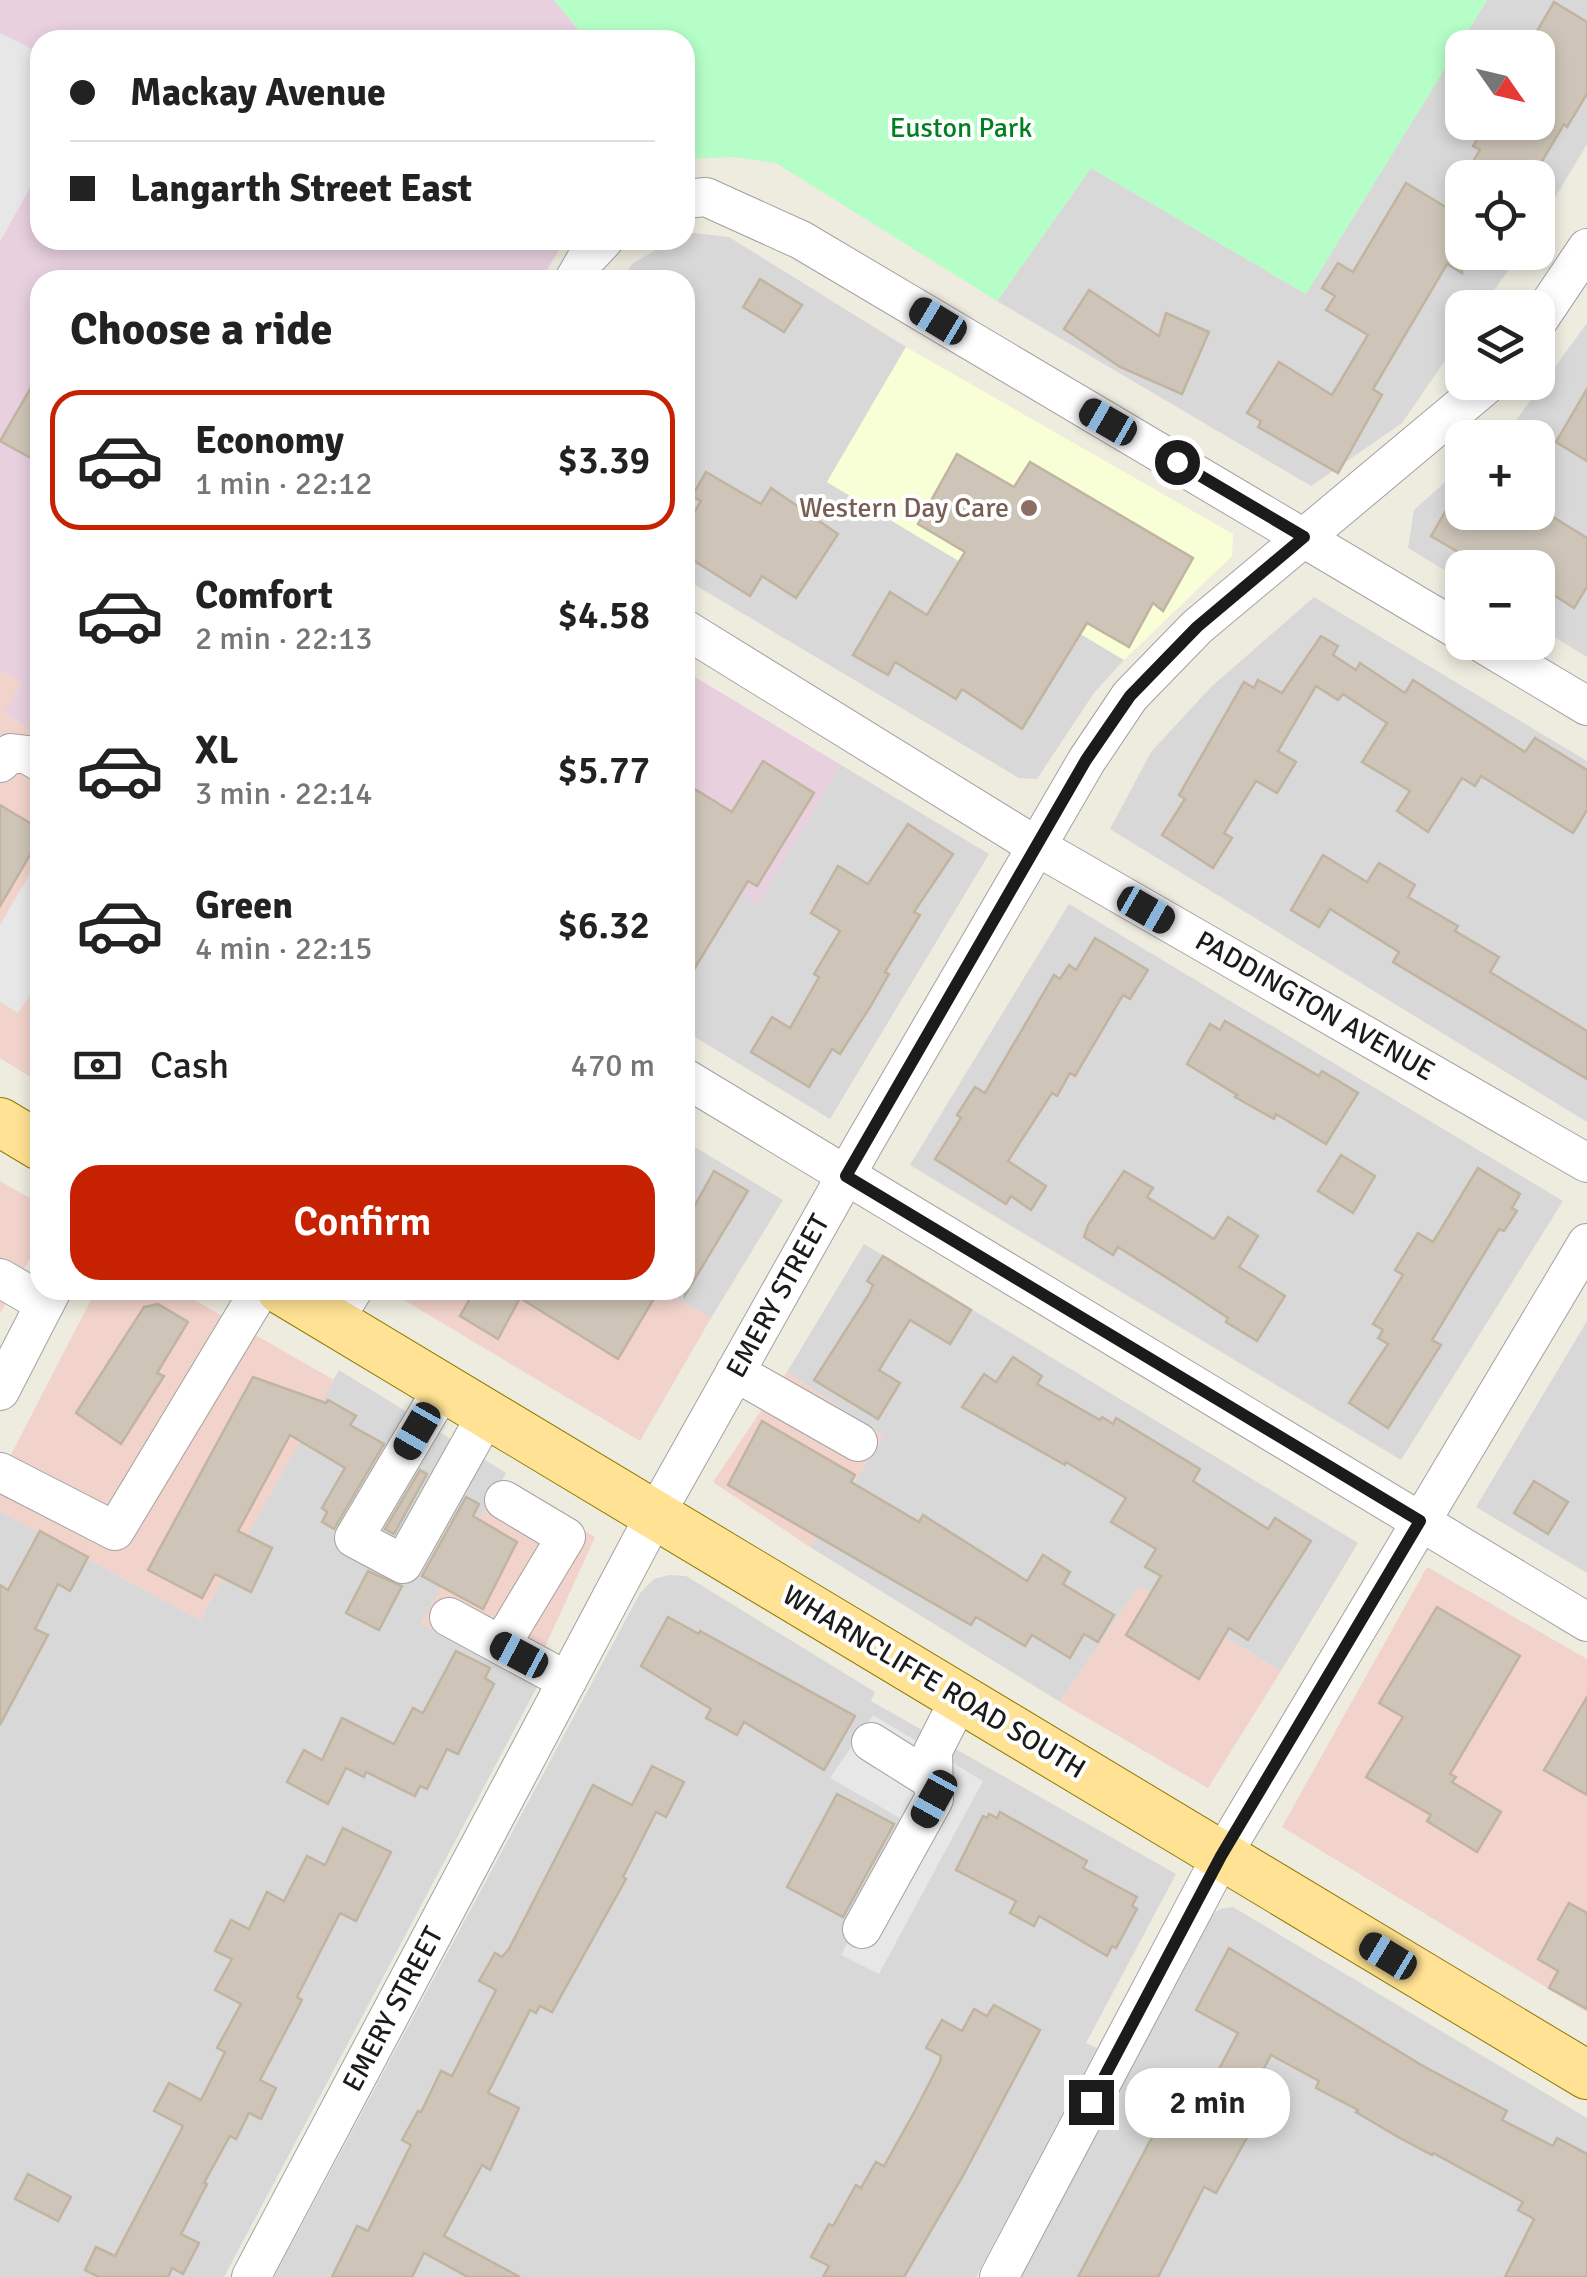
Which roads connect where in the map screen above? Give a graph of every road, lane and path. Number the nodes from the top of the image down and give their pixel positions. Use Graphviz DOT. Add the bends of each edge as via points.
graph roads {
  1 [pos="695,198"];
  2 [pos="1587,248"];
  3 [pos="595,250"];
  4 [pos="580,270"];
  5 [pos="1555,296"];
  6 [pos="1468,400"];
  7 [pos="1304,537"];
  8 [pos="1445,622"];
  9 [pos="695,635"];
  10 [pos="1510,660"];
  11 [pos="1587,706"];
  12 [pos="30,756"];
  13 [pos="0,764"];
  14 [pos="1036,846"];
  15 [pos="695,1084"];
  16 [pos="0,1122"];
  17 [pos="30,1140"];
  18 [pos="1587,1163"];
  19 [pos="846,1176"];
  20 [pos="1587,1243"];
  21 [pos="0,1278"];
  22 [pos="30,1290"];
  23 [pos="46,1300"];
  24 [pos="254,1300"];
  25 [pos="343,1306"];
  26 [pos="736,1372"];
  27 [pos="443,1388"];
  28 [pos="0,1390"];
  29 [pos="487,1414"];
  30 [pos="858,1442"];
  31 [pos="0,1472"];
  32 [pos="504,1500"];
  33 [pos="655,1514"];
  34 [pos="1420,1521"];
  35 [pos="448,1617"];
  36 [pos="1587,1622"];
  37 [pos="501,1646"];
  38 [pos="568,1680"];
  39 [pos="960,1698"];
  40 [pos="871,1742"];
  41 [pos="933,1780"];
  42 [pos="1221,1856"];
  43 [pos="862,1928"];
  44 [pos="1587,2075"];
  45 [pos="251,2277"];
  46 [pos="999,2277"];
  1 -- 7 [label="street" via="706,197 800,240"];
  2 -- 5 [label="street"];
  3 -- 4 [label="street"];
  6 -- 7 [label="street, EMERY STREET"];
  7 -- 8 [label="street"];
  7 -- 14 [label="street, EMERY STREET" via="1197,627 1130,696"];
  9 -- 14 [label="street, PADDINGTON AVENUE"];
  10 -- 11 [label="street"];
  12 -- 13 [label="street" via="12,753"];
  14 -- 18 [label="street, PADDINGTON AVENUE"];
  14 -- 19 [label="street, EMERY STREET"];
  15 -- 19 [label="street"];
  16 -- 17 [label="main road"];
  19 -- 26 [label="street, EMERY STREET"];
  19 -- 34 [label="street"];
  20 -- 34 [label="street"];
  21 -- 22 [label="street"];
  23 -- 28 [label="street"];
  24 -- 31 [label="street" via="115,1531"];
  25 -- 27 [label="main road, WHARNCLIFFE ROAD SOUTH"];
  26 -- 30 [label="street"];
  26 -- 33 [label="street, EMERY STREET"];
  27 -- 29 [label="main road, WHARNCLIFFE ROAD SOUTH"];
  27 -- 29 [label="street" via="354,1538 403,1564"];
  29 -- 33 [label="main road, WHARNCLIFFE ROAD SOUTH"];
  32 -- 37 [label="street" via="566,1537"];
  33 -- 38 [label="street, EMERY STREET"];
  33 -- 39 [label="main road, WHARNCLIFFE ROAD SOUTH"];
  34 -- 36 [label="street"];
  34 -- 42 [label="street"];
  35 -- 37 [label="street"];
  37 -- 38 [label="street"];
  38 -- 45 [label="street, EMERY STREET"];
  39 -- 41 [label="street" via="933,1751"];
  39 -- 42 [label="main road, WHARNCLIFFE ROAD SOUTH"];
  40 -- 41 [label="street"];
  41 -- 43 [label="street" via="934,1799"];
  42 -- 44 [label="main road, WHARNCLIFFE ROAD SOUTH"];
  42 -- 46 [label="street"];
}
